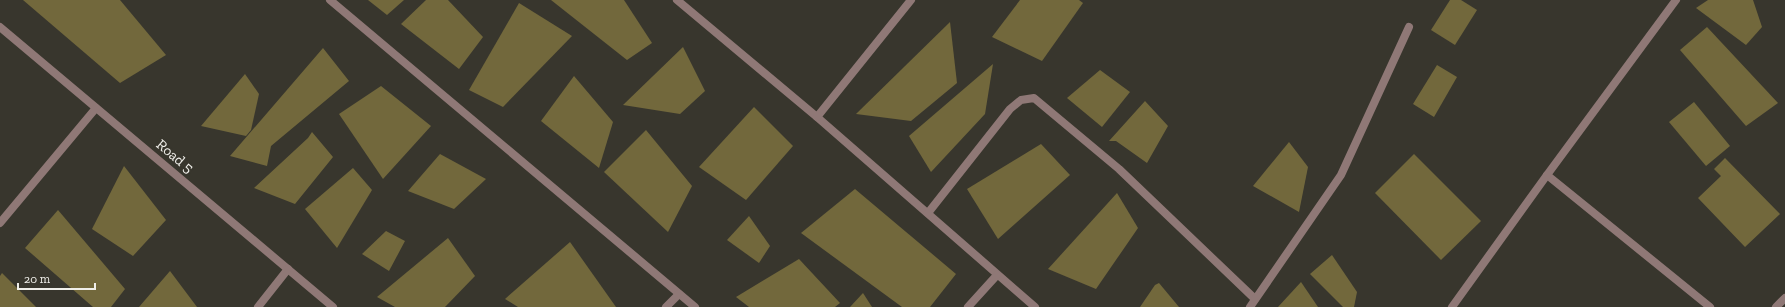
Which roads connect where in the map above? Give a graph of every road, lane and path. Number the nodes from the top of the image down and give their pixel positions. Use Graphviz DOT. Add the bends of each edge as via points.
graph roads {
  1 [pos="330,0"];
  2 [pos="677,0"];
  3 [pos="911,0"];
  4 [pos="1676,0"];
  5 [pos="0,27"];
  6 [pos="1409,27"];
  7 [pos="96,108"];
  8 [pos="817,116"];
  9 [pos="1547,175"];
  10 [pos="928,213"];
  11 [pos="0,223"];
  12 [pos="288,270"];
  13 [pos="998,275"];
  14 [pos="679,294"];
  15 [pos="1785,298"];
  16 [pos="1255,299"];
  17 [pos="258,307"];
  18 [pos="332,307"];
  19 [pos="666,307"];
  20 [pos="695,307"];
  21 [pos="968,307"];
  22 [pos="1035,307"];
  23 [pos="1250,307"];
  24 [pos="1452,307"];
  25 [pos="1710,307"];
  26 [pos="1776,307"];
  1 -- 14 [label="street"];
  2 -- 8 [label="street"];
  3 -- 8 [label="street"];
  4 -- 9 [label="street"];
  5 -- 7 [label="street, Road 5"];
  6 -- 16 [label="street" via="1341,174"];
  7 -- 11 [label="street"];
  7 -- 12 [label="street, Road 5"];
  8 -- 10 [label="street"];
  9 -- 24 [label="street"];
  9 -- 25 [label="street"];
  10 -- 13 [label="street"];
  10 -- 16 [label="street" via="1010,109 1021,100 1034,98 1119,170"];
  12 -- 17 [label="street"];
  12 -- 18 [label="street, Road 5"];
  13 -- 21 [label="street"];
  13 -- 22 [label="street"];
  14 -- 19 [label="street"];
  14 -- 20 [label="street"];
  15 -- 26 [label="street"];
  16 -- 23 [label="street"];
}
